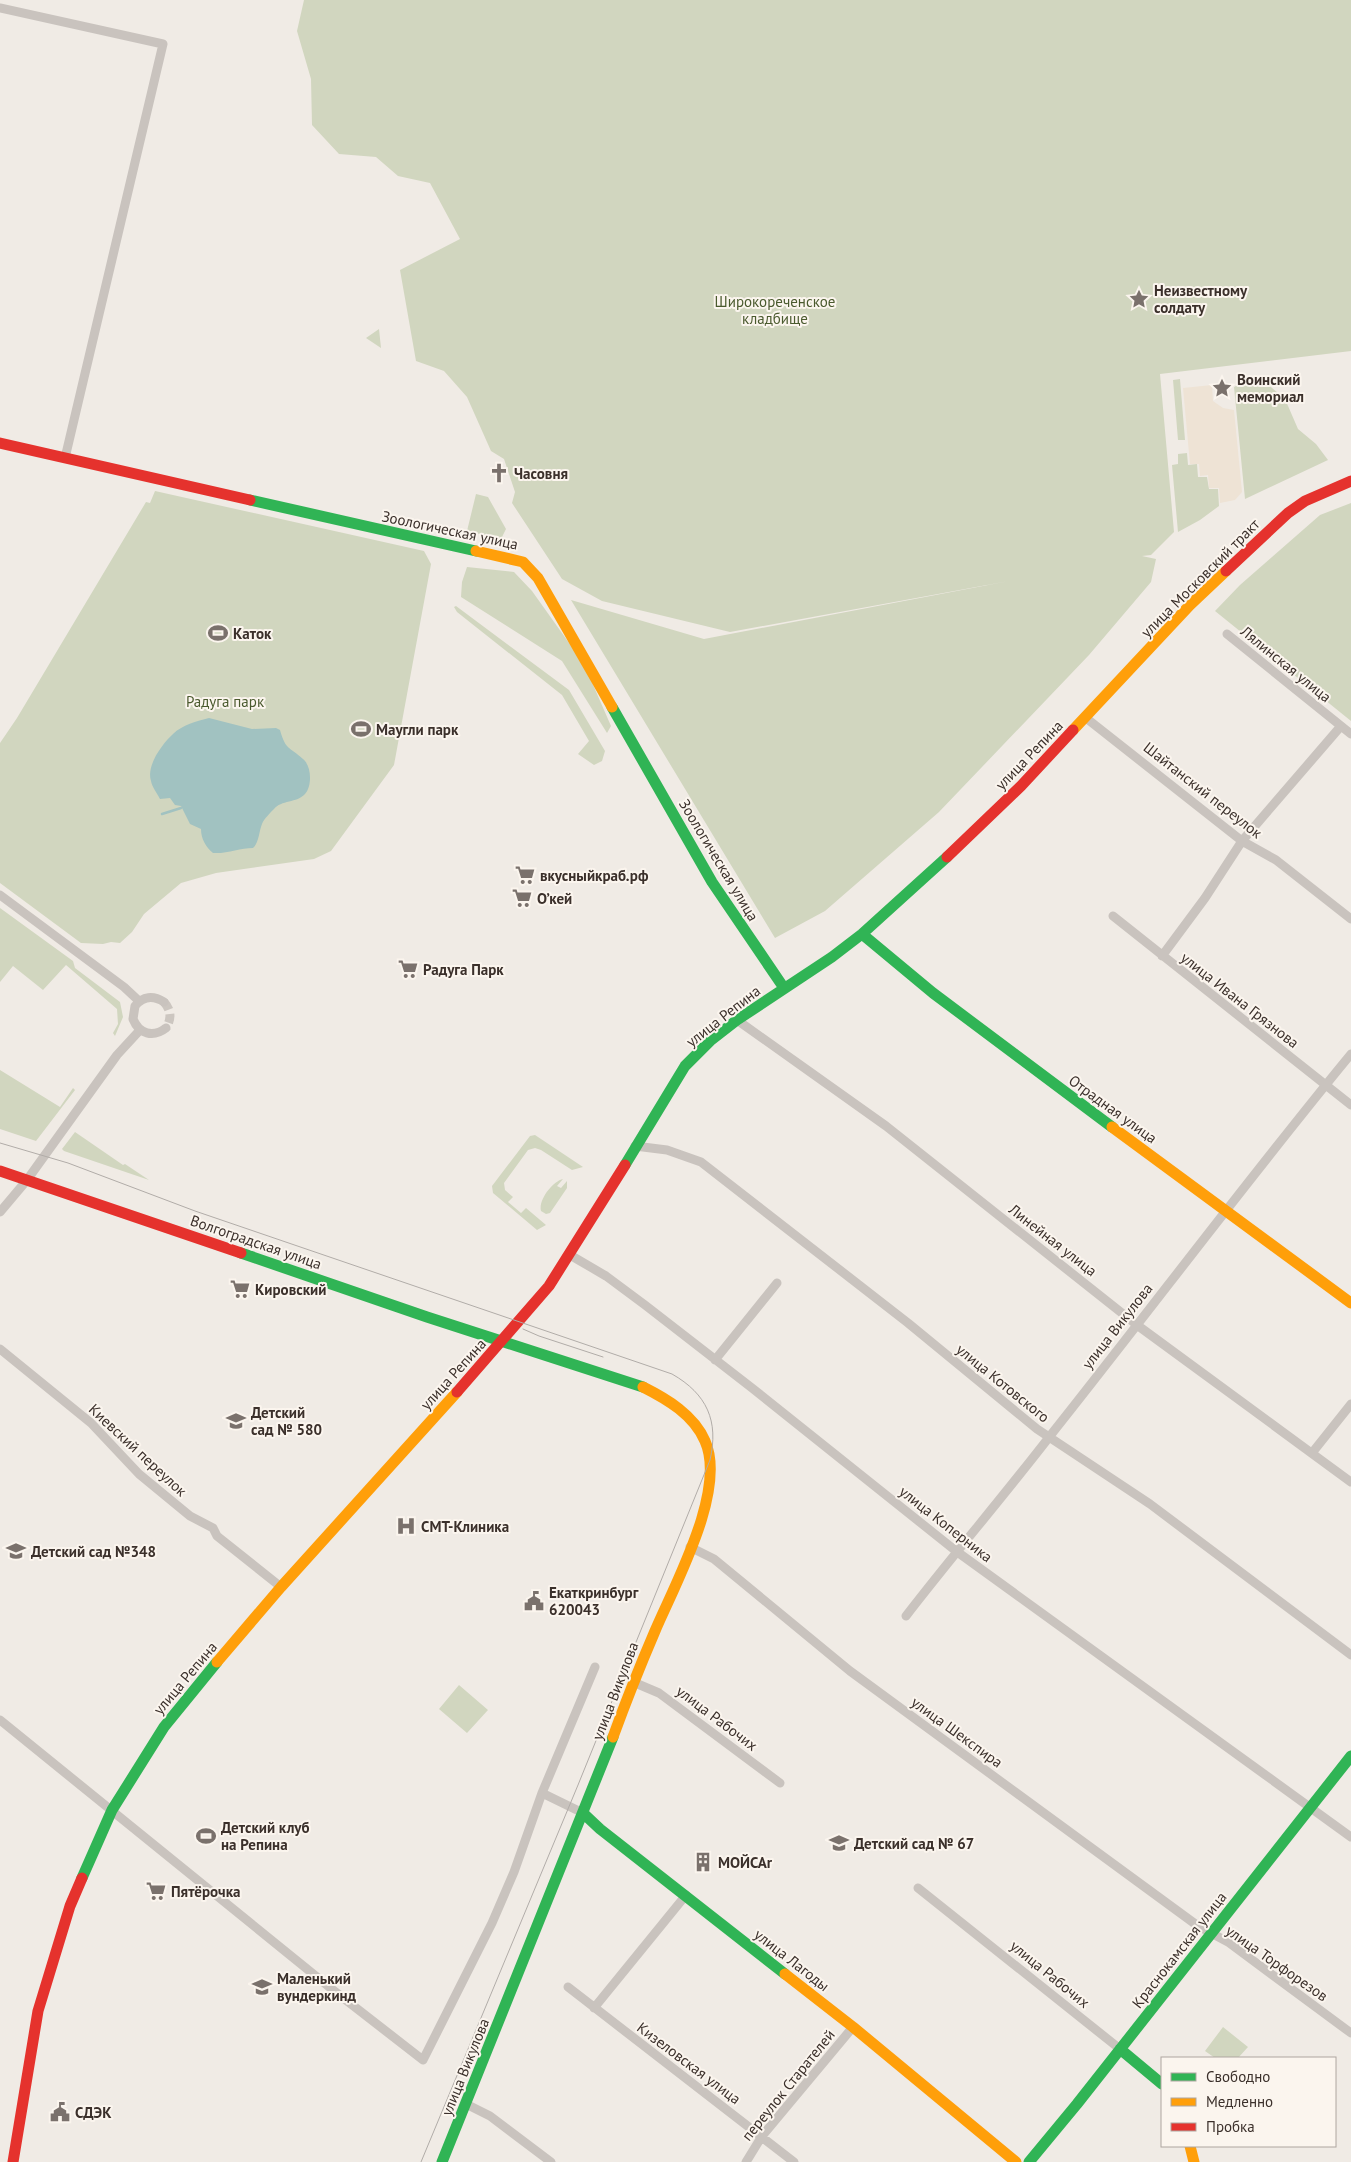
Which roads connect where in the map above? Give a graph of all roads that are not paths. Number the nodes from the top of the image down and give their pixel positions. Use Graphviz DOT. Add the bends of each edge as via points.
graph roads {
  1 [pos="0,8"];
  2 [pos="0,443"];
  3 [pos="65,458"];
  4 [pos="1351,481"];
  5 [pos="1227,634"];
  6 [pos="1086,718"];
  7 [pos="1342,726"];
  8 [pos="1351,734"];
  9 [pos="1242,841"];
  10 [pos="0,895"];
  11 [pos="1113,916"];
  12 [pos="1351,919"];
  13 [pos="862,934"];
  14 [pos="1162,956"];
  15 [pos="784,988"];
  16 [pos="139,1001"];
  17 [pos="164,1002"];
  18 [pos="737,1020"];
  19 [pos="166,1028"];
  20 [pos="140,1030"];
  21 [pos="1351,1054"];
  22 [pos="1325,1085"];
  23 [pos="1351,1105"];
  24 [pos="635,1146"];
  25 [pos="0,1171"];
  26 [pos="27,1180"];
  27 [pos="1226,1209"];
  28 [pos="0,1212"];
  29 [pos="570,1255"];
  30 [pos="777,1283"];
  31 [pos="1351,1303"];
  32 [pos="1137,1325"];
  33 [pos="503,1341"];
  34 [pos="0,1349"];
  35 [pos="715,1360"];
  36 [pos="1351,1404"];
  37 [pos="1050,1437"];
  38 [pos="1312,1453"];
  39 [pos="1351,1482"];
  40 [pos="690,1546"];
  41 [pos="956,1551"];
  42 [pos="281,1587"];
  43 [pos="906,1616"];
  44 [pos="1351,1655"];
  45 [pos="595,1667"];
  46 [pos="633,1682"];
  47 [pos="0,1720"];
  48 [pos="1351,1756"];
  49 [pos="780,1783"];
  50 [pos="542,1793"];
  51 [pos="1311,1806"];
  52 [pos="112,1810"];
  53 [pos="583,1813"];
  54 [pos="1351,1836"];
  55 [pos="918,1888"];
  56 [pos="686,1895"];
  57 [pos="1212,1933"];
  58 [pos="568,1987"];
  59 [pos="594,2008"];
  60 [pos="853,2027"];
  61 [pos="1351,2033"];
  62 [pos="1120,2049"];
  63 [pos="1161,2083"];
  64 [pos="466,2104"];
  65 [pos="762,2136"];
  66 [pos="1190,2147"];
  67 [pos="13,2162"];
  68 [pos="442,2162"];
  69 [pos="551,2162"];
  70 [pos="746,2162"];
  71 [pos="794,2162"];
  72 [pos="1016,2162"];
  73 [pos="1029,2162"];
  74 [pos="1194,2162"];
  1 -- 3 [label="street" via="164,44"];
  2 -- 3 [label="street, Зоологическая улица"];
  3 -- 15 [label="street, Зоологическая улица" via="524,562 538,578 712,882"];
  4 -- 6 [label="street, улица Московский тракт" via="1305,501 1288,513 1190,604"];
  5 -- 7 [label="street, Лялинская улица"];
  6 -- 9 [label="street, Шайтанский переулок"];
  6 -- 13 [label="street, улица Репина" via="967,839"];
  7 -- 8 [label="street, Лялинская улица"];
  7 -- 9 [label="street"];
  9 -- 12 [label="street, Шайтанский переулок" via="1276,860"];
  9 -- 14 [label="street"];
  10 -- 16 [label="street"];
  11 -- 14 [label="street, улица Ивана Грязнова"];
  13 -- 15 [label="street, улица Репина"];
  13 -- 27 [label="street, Отрадная улица" via="1110,1127"];
  14 -- 22 [label="street, улица Ивана Грязнова"];
  15 -- 18 [label="street, улица Репина"];
  16 -- 17 [label="street" via="152,996"];
  16 -- 20 [label="street" via="133,1013"];
  18 -- 24 [label="street, улица Репина" via="685,1066"];
  18 -- 32 [label="street, Линейная улица" via="886,1126"];
  19 -- 20 [label="street" via="154,1034"];
  20 -- 26 [label="street" via="117,1055"];
  21 -- 22 [label="street, улица Викулова"];
  22 -- 23 [label="street, улица Ивана Грязнова"];
  22 -- 27 [label="street, улица Викулова"];
  24 -- 29 [label="street, улица Репина"];
  24 -- 37 [label="street, улица Котовского" via="666,1150 701,1162"];
  25 -- 26 [label="street, Волгоградская улица"];
  26 -- 28 [label="street"];
  26 -- 33 [label="street, Волгоградская улица"];
  27 -- 31 [label="street, Отрадная улица"];
  27 -- 32 [label="street, улица Викулова"];
  29 -- 33 [label="street, улица Репина"];
  29 -- 35 [label="street, улица Коперника" via="606,1276"];
  30 -- 35 [label="street"];
  32 -- 37 [label="street, улица Викулова"];
  32 -- 38 [label="street, Линейная улица"];
  33 -- 40 [label="street, улица Викулова" via="638,1384 657,1394 687,1418 703,1438 710,1469 707,1498"];
  33 -- 42 [label="street, улица Репина"];
  34 -- 42 [label="street, Киевский переулок" via="91,1422 139,1474 190,1516 213,1528 217,1536"];
  35 -- 41 [label="street, улица Коперника"];
  36 -- 38 [label="street"];
  37 -- 41 [label="street, улица Викулова"];
  37 -- 44 [label="street, улица Котовского" via="1150,1504"];
  38 -- 39 [label="street, Линейная улица"];
  40 -- 46 [label="street, улица Викулова"];
  40 -- 57 [label="street, улица Шекспира" via="714,1559 850,1671 1198,1926"];
  41 -- 43 [label="street, улица Викулова"];
  41 -- 51 [label="street, улица Коперника"];
  42 -- 52 [label="street, улица Репина" via="164,1727"];
  45 -- 50 [label="street"];
  46 -- 49 [label="street, улица Рабочих" via="659,1693"];
  46 -- 53 [label="street, улица Викулова"];
  47 -- 52 [label="street"];
  48 -- 51 [label="street, Краснокамская улица"];
  50 -- 52 [label="street" via="492,1923 423,2060"];
  50 -- 53 [label="street, улица Лагоды"];
  51 -- 54 [label="street, улица Коперника"];
  51 -- 57 [label="street, Краснокамская улица"];
  52 -- 67 [label="street, улица Репина" via="70,1906 38,2011"];
  53 -- 56 [label="street, улица Лагоды"];
  53 -- 64 [label="street, улица Викулова"];
  55 -- 62 [label="street, улица Рабочих"];
  56 -- 59 [label="street"];
  56 -- 60 [label="street, улица Лагоды"];
  57 -- 61 [label="street, улица Торфорезов"];
  57 -- 62 [label="street, Краснокамская улица"];
  58 -- 59 [label="street, Кизеловская улица"];
  59 -- 65 [label="street, Кизеловская улица"];
  60 -- 65 [label="street, переулок Старателей"];
  60 -- 72 [label="street, улица Лагоды"];
  62 -- 63 [label="street, улица Рабочих"];
  62 -- 73 [label="street, Краснокамская улица"];
  64 -- 68 [label="street, улица Викулова"];
  64 -- 69 [label="street" via="490,2116"];
  65 -- 70 [label="street, переулок Старателей"];
  65 -- 71 [label="street, Кизеловская улица"];
  66 -- 74 [label="street"];
}
